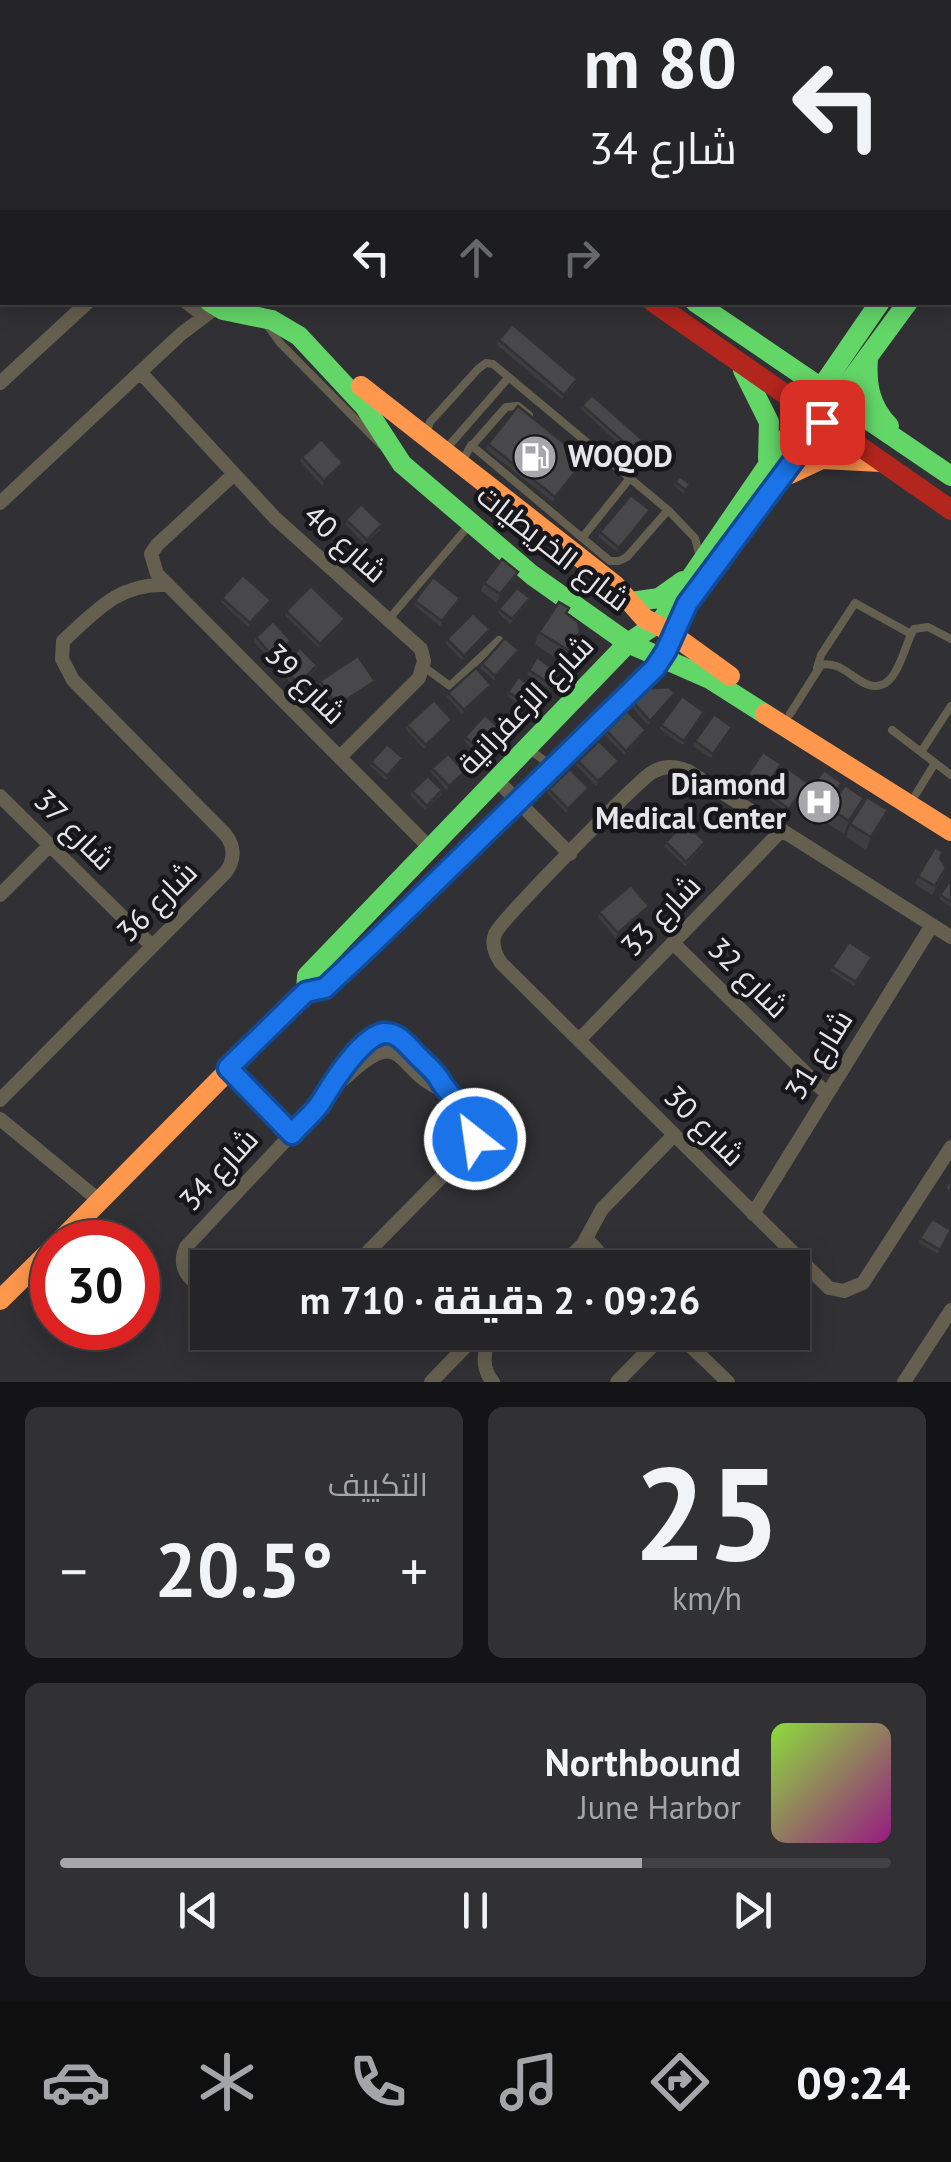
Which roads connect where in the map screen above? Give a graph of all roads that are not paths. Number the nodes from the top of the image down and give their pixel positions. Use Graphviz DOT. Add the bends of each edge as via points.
graph roads {
  1 [pos="85,305"];
  2 [pos="656,305"];
  3 [pos="699,305"];
  4 [pos="878,305"];
  5 [pos="906,305"];
  6 [pos="215,306"];
  7 [pos="262,317"];
  8 [pos="868,358"];
  9 [pos="740,364"];
  10 [pos="140,372"];
  11 [pos="509,377"];
  12 [pos="0,383"];
  13 [pos="829,393"];
  14 [pos="813,416"];
  15 [pos="532,418"];
  16 [pos="385,420"];
  17 [pos="483,432"];
  18 [pos="578,434"];
  19 [pos="425,436"];
  20 [pos="493,440"];
  21 [pos="567,446"];
  22 [pos="444,450"];
  23 [pos="391,451"];
  24 [pos="467,455"];
  25 [pos="920,455"];
  26 [pos="881,462"];
  27 [pos="767,463"];
  28 [pos="233,475"];
  29 [pos="951,476"];
  30 [pos="630,478"];
  31 [pos="780,481"];
  32 [pos="0,502"];
  33 [pos="668,510"];
  34 [pos="951,510"];
  35 [pos="471,523"];
  36 [pos="582,538"];
  37 [pos="697,568"];
  38 [pos="165,585"];
  39 [pos="631,602"];
  40 [pos="388,620"];
  41 [pos="664,630"];
  42 [pos="911,634"];
  43 [pos="951,639"];
  44 [pos="500,640"];
  45 [pos="628,643"];
  46 [pos="663,657"];
  47 [pos="424,667"];
  48 [pos="817,668"];
  49 [pos="951,706"];
  50 [pos="790,714"];
  51 [pos="892,730"];
  52 [pos="527,748"];
  53 [pos="921,752"];
  54 [pos="340,756"];
  55 [pos="935,763"];
  56 [pos="552,766"];
  57 [pos="950,771"];
  58 [pos="496,779"];
  59 [pos="916,794"];
  60 [pos="0,796"];
  61 [pos="518,804"];
  62 [pos="951,817"];
  63 [pos="782,830"];
  64 [pos="951,831"];
  65 [pos="50,845"];
  66 [pos="429,847"];
  67 [pos="570,854"];
  68 [pos="0,895"];
  69 [pos="932,925"];
  70 [pos="951,937"];
  71 [pos="673,943"];
  72 [pos="152,946"];
  73 [pos="306,992"];
  74 [pos="579,1040"];
  75 [pos="228,1068"];
  76 [pos="827,1094"];
  77 [pos="0,1100"];
  78 [pos="0,1119"];
  79 [pos="292,1134"];
  80 [pos="674,1136"];
  81 [pos="951,1147"];
  82 [pos="102,1202"];
  83 [pos="753,1214"];
  84 [pos="83,1220"];
  85 [pos="586,1238"];
  86 [pos="370,1249"];
  87 [pos="575,1250"];
  88 [pos="597,1250"];
  89 [pos="30,1271"];
  90 [pos="190,1278"];
  91 [pos="0,1300"];
  92 [pos="951,1310"];
  93 [pos="462,1350"];
  94 [pos="486,1350"];
  95 [pos="648,1350"];
  96 [pos="695,1350"];
  97 [pos="431,1382"];
  98 [pos="493,1382"];
  99 [pos="617,1382"];
  100 [pos="728,1382"];
  101 [pos="904,1382"];
  1 -- 12 [label="street"];
  2 -- 9 [label="street"];
  3 -- 13 [label="street"];
  4 -- 13 [label="street, شارع الزعفرانية"];
  5 -- 8 [label="street, شارع الزعفرانية"];
  6 -- 7 [label="street, شارع الخريطيات"];
  6 -- 10 [label="street"];
  6 -- 16 [label="street, شارع الخريطيات" via="267,306 292,316"];
  7 -- 16 [label="street, شارع الخريطيات" via="300,336"];
  7 -- 23 [label="lane" via="280,343"];
  8 -- 13 [label="street, شارع الزعفرانية"];
  8 -- 25 [label="street" via="874,408"];
  9 -- 14 [label="street"];
  9 -- 27 [label="street" via="769,422"];
  10 -- 28 [label="street, شارع 40"];
  10 -- 32 [label="street"];
  11 -- 18 [label="lane"];
  11 -- 19 [label="lane" via="486,363 430,422"];
  11 -- 22 [label="lane"];
  13 -- 14 [label="street, شارع الزعفرانية"];
  13 -- 25 [label="street"];
  14 -- 26 [label="street"];
  14 -- 27 [label="street, شارع الزعفرانية"];
  14 -- 31 [label="street, شارع الزعفرانية"];
  15 -- 17 [label="lane" via="509,406"];
  16 -- 19 [label="street, شارع الخريطيات"];
  16 -- 23 [label="street, شارع الخريطيات"];
  17 -- 20 [label="lane"];
  17 -- 24 [label="lane"];
  18 -- 21 [label="lane"];
  18 -- 30 [label="lane"];
  19 -- 22 [label="street, شارع الخريطيات"];
  22 -- 24 [label="street, شارع الخريطيات"];
  23 -- 35 [label="street, شارع الخريطيات"];
  24 -- 36 [label="lane" via="531,490"];
  24 -- 39 [label="street, شارع الخريطيات"];
  25 -- 29 [label="street"];
  26 -- 31 [label="street" via="822,459"];
  26 -- 34 [label="street"];
  27 -- 37 [label="street, شارع الزعفرانية"];
  28 -- 38 [label="street, شارع 39" via="157,545 154,568"];
  28 -- 40 [label="street, شارع 40"];
  30 -- 33 [label="lane"];
  30 -- 36 [label="lane"];
  31 -- 41 [label="street, شارع الزعفرانية"];
  33 -- 36 [label="lane" via="620,562"];
  33 -- 37 [label="lane" via="695,538"];
  35 -- 40 [label="lane"];
  35 -- 45 [label="street, شارع الخريطيات"];
  37 -- 39 [label="street" via="658,598"];
  37 -- 41 [label="street, شارع الزعفرانية"];
  38 -- 54 [label="street, شارع 39"];
  38 -- 72 [label="street, شارع 36" via="138,586 103,604 63,641 62,659 69,676 226,834 232,848 226,872"];
  39 -- 41 [label="street, شارع الخريطيات"];
  40 -- 47 [label="street, شارع 40" via="421,649"];
  41 -- 45 [label="street, شارع الزعفرانية"];
  41 -- 46 [label="street, شارع الزعفرانية"];
  41 -- 50 [label="street, شارع الخريطيات"];
  42 -- 43 [label="lane" via="924,626"];
  42 -- 48 [label="lane" via="890,680 881,685 835,663"];
  42 -- 48 [label="lane" via="855,604"];
  44 -- 47 [label="lane" via="450,686"];
  45 -- 46 [label="street, شارع الخريطيات"];
  45 -- 52 [label="street, شارع الزعفرانية"];
  46 -- 56 [label="street, شارع الزعفرانية"];
  46 -- 64 [label="street, شارع الخريطيات" via="710,679"];
  47 -- 54 [label="street"];
  48 -- 50 [label="lane"];
  49 -- 53 [label="lane"];
  50 -- 59 [label="street, شارع الخريطيات"];
  51 -- 53 [label="lane"];
  52 -- 56 [label="lane"];
  52 -- 58 [label="street, شارع الزعفرانية"];
  53 -- 55 [label="lane"];
  54 -- 66 [label="street, شارع 39"];
  55 -- 57 [label="lane"];
  55 -- 59 [label="lane"];
  56 -- 61 [label="street, شارع الزعفرانية"];
  58 -- 61 [label="street"];
  58 -- 66 [label="street, شارع الزعفرانية"];
  59 -- 62 [label="street, شارع الخريطيات"];
  60 -- 65 [label="street, شارع 37"];
  61 -- 67 [label="street"];
  61 -- 73 [label="street, شارع الزعفرانية" via="325,988"];
  63 -- 67 [label="street, شارع 30" via="688,771 669,767 651,773"];
  63 -- 69 [label="street, شارع 30"];
  63 -- 71 [label="street, شارع 33"];
  65 -- 68 [label="street"];
  65 -- 72 [label="street, شارع 37"];
  66 -- 73 [label="street, شارع الزعفرانية" via="307,976"];
  67 -- 74 [label="street, شارع 30" via="498,928 493,946"];
  69 -- 70 [label="street, شارع 30"];
  69 -- 76 [label="street, شارع 31"];
  71 -- 74 [label="street, شارع 33"];
  71 -- 76 [label="street, شارع 32"];
  72 -- 77 [label="street, شارع 36"];
  73 -- 75 [label="street, شارع الزعفرانية"];
  74 -- 80 [label="street, شارع 30"];
  75 -- 79 [label="street, شارع 34"];
  75 -- 82 [label="street, شارع الزعفرانية"];
  76 -- 83 [label="street, شارع 31"];
  78 -- 82 [label="street"];
  79 -- 86 [label="street, شارع 34" via="335,1077 385,1033 404,1041 473,1121 473,1143"];
  79 -- 90 [label="street, شارع 34" via="186,1247 182,1260"];
  80 -- 83 [label="street, شارع 30"];
  80 -- 85 [label="street" via="602,1209"];
  81 -- 83 [label="street, شارع 30" via="867,1278 851,1290 822,1284"];
  82 -- 84 [label="street, شارع الزعفرانية"];
  85 -- 87 [label="street"];
  85 -- 88 [label="street"];
  89 -- 91 [label="street"];
  92 -- 101 [label="street"];
  93 -- 97 [label="street"];
  94 -- 98 [label="street"];
  95 -- 99 [label="street"];
  96 -- 100 [label="street"];
}
